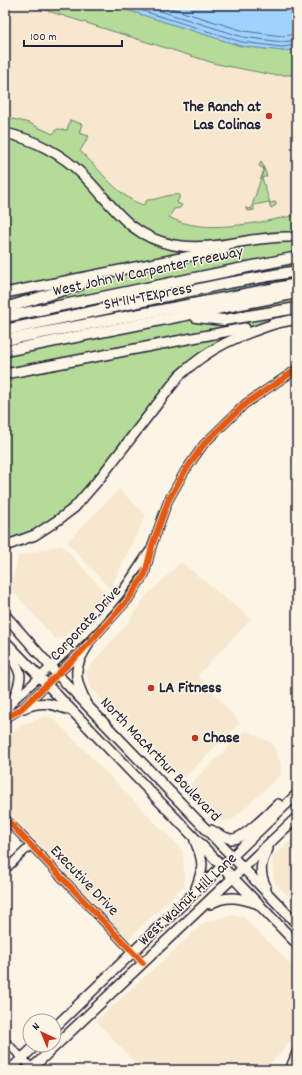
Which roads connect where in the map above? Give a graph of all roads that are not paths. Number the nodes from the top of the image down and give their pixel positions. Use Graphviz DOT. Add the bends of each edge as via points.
graph roads {
  1 [pos="5,133"];
  2 [pos="293,236"];
  3 [pos="297,257"];
  4 [pos="297,263"];
  5 [pos="297,271"];
  6 [pos="86,278"];
  7 [pos="228,283"];
  8 [pos="297,284"];
  9 [pos="5,293"];
  10 [pos="297,293"];
  11 [pos="5,308"];
  12 [pos="297,308"];
  13 [pos="186,316"];
  14 [pos="5,317"];
  15 [pos="297,319"];
  16 [pos="277,323"];
  17 [pos="5,330"];
  18 [pos="5,340"];
  19 [pos="5,351"];
  20 [pos="297,369"];
  21 [pos="5,374"];
  22 [pos="5,546"];
  23 [pos="152,546"];
  24 [pos="120,594"];
  25 [pos="128,600"];
  26 [pos="5,615"];
  27 [pos="5,641"];
  28 [pos="88,645"];
  29 [pos="5,646"];
  30 [pos="50,667"];
  31 [pos="57,674"];
  32 [pos="40,677"];
  33 [pos="46,684"];
  34 [pos="13,701"];
  35 [pos="89,708"];
  36 [pos="21,709"];
  37 [pos="71,710"];
  38 [pos="5,714"];
  39 [pos="5,719"];
  40 [pos="297,793"];
  41 [pos="297,817"];
  42 [pos="5,818"];
  43 [pos="203,826"];
  44 [pos="193,836"];
  45 [pos="274,839"];
  46 [pos="31,845"];
  47 [pos="232,856"];
  48 [pos="222,866"];
  49 [pos="244,868"];
  50 [pos="5,870"];
  51 [pos="234,878"];
  52 [pos="196,889"];
  53 [pos="269,894"];
  54 [pos="259,904"];
  55 [pos="200,909"];
  56 [pos="297,924"];
  57 [pos="297,944"];
  58 [pos="133,952"];
  59 [pos="143,963"];
  60 [pos="62,1020"];
  61 [pos="5,1041"];
  62 [pos="297,1050"];
  63 [pos="27,1053"];
  64 [pos="22,1058"];
  65 [pos="31,1069"];
  66 [pos="10,1070"];
  67 [pos="289,1070"];
  1 -- 2 [label="main road" via="34,142 71,163 127,223 154,238 174,245 198,247 270,236"];
  2 -- 6 [label="main road, West John W Carpenter Freeway"];
  3 -- 14 [label="highway, West John W Carpenter Freeway"];
  4 -- 7 [label="highway"];
  5 -- 7 [label="highway, SH 114 TEXpress"];
  6 -- 9 [label="main road, West John W Carpenter Freeway"];
  6 -- 11 [label="highway" via="80,285"];
  7 -- 17 [label="highway, SH 114 TEXpress"];
  8 -- 18 [label="highway, SH 114 TEXpress"];
  10 -- 13 [label="highway"];
  12 -- 13 [label="highway" via="224,320"];
  13 -- 19 [label="highway"];
  15 -- 16 [label="main road"];
  16 -- 21 [label="main road"];
  16 -- 22 [label="main road" via="238,336 193,362 179,376 74,508 35,535"];
  20 -- 23 [label="street, Corporate Drive" via="245,404 204,444 168,501"];
  23 -- 24 [label="street, Corporate Drive"];
  23 -- 25 [label="street, Corporate Drive" via="145,574"];
  24 -- 25 [label="street"];
  24 -- 30 [label="street, Corporate Drive" via="85,634"];
  25 -- 28 [label="street, Corporate Drive"];
  26 -- 30 [label="main road, North MacArthur Boulevard"];
  27 -- 32 [label="main road, North MacArthur Boulevard"];
  28 -- 31 [label="street, Corporate Drive"];
  28 -- 35 [label="main road" via="80,657 76,676"];
  29 -- 34 [label="main road" via="21,674"];
  30 -- 31 [label="main road, North MacArthur Boulevard"];
  30 -- 32 [label="street, Corporate Drive"];
  31 -- 33 [label="street, Corporate Drive"];
  31 -- 35 [label="main road, North MacArthur Boulevard"];
  32 -- 33 [label="main road, North MacArthur Boulevard"];
  32 -- 34 [label="street, Corporate Drive"];
  33 -- 36 [label="street, Corporate Drive"];
  33 -- 37 [label="main road, North MacArthur Boulevard"];
  34 -- 38 [label="street, Corporate Drive"];
  35 -- 43 [label="main road, North MacArthur Boulevard"];
  36 -- 37 [label="main road" via="43,702"];
  36 -- 39 [label="street, Corporate Drive"];
  37 -- 44 [label="main road, North MacArthur Boulevard"];
  40 -- 43 [label="main road" via="287,796 243,836 228,838"];
  40 -- 47 [label="main road, West Walnut Hill Lane"];
  41 -- 45 [label="main road, West Walnut Hill Lane"];
  42 -- 46 [label="street, Executive Drive"];
  43 -- 47 [label="main road, North MacArthur Boulevard"];
  44 -- 48 [label="main road, North MacArthur Boulevard"];
  44 -- 52 [label="main road" via="203,863"];
  45 -- 49 [label="main road, West Walnut Hill Lane"];
  45 -- 53 [label="main road" via="261,863 262,877"];
  46 -- 50 [label="street"];
  46 -- 58 [label="street, Executive Drive"];
  47 -- 48 [label="main road, West Walnut Hill Lane"];
  47 -- 49 [label="main road, North MacArthur Boulevard"];
  48 -- 51 [label="main road, North MacArthur Boulevard"];
  48 -- 52 [label="main road, West Walnut Hill Lane"];
  49 -- 51 [label="main road, West Walnut Hill Lane"];
  49 -- 53 [label="main road, North MacArthur Boulevard"];
  51 -- 54 [label="main road, North MacArthur Boulevard"];
  51 -- 55 [label="main road, West Walnut Hill Lane"];
  52 -- 58 [label="main road, West Walnut Hill Lane"];
  53 -- 56 [label="main road, North MacArthur Boulevard"];
  54 -- 55 [label="main road" via="228,897"];
  54 -- 57 [label="main road, North MacArthur Boulevard"];
  55 -- 59 [label="main road, West Walnut Hill Lane"];
  58 -- 59 [label="street, Executive Drive"];
  58 -- 60 [label="main road, West Walnut Hill Lane"];
  59 -- 65 [label="main road, West Walnut Hill Lane"];
  61 -- 64 [label="street"];
  62 -- 67 [label="street"];
  63 -- 64 [label="main road"];
  64 -- 65 [label="street"];
  64 -- 66 [label="main road"];
}
